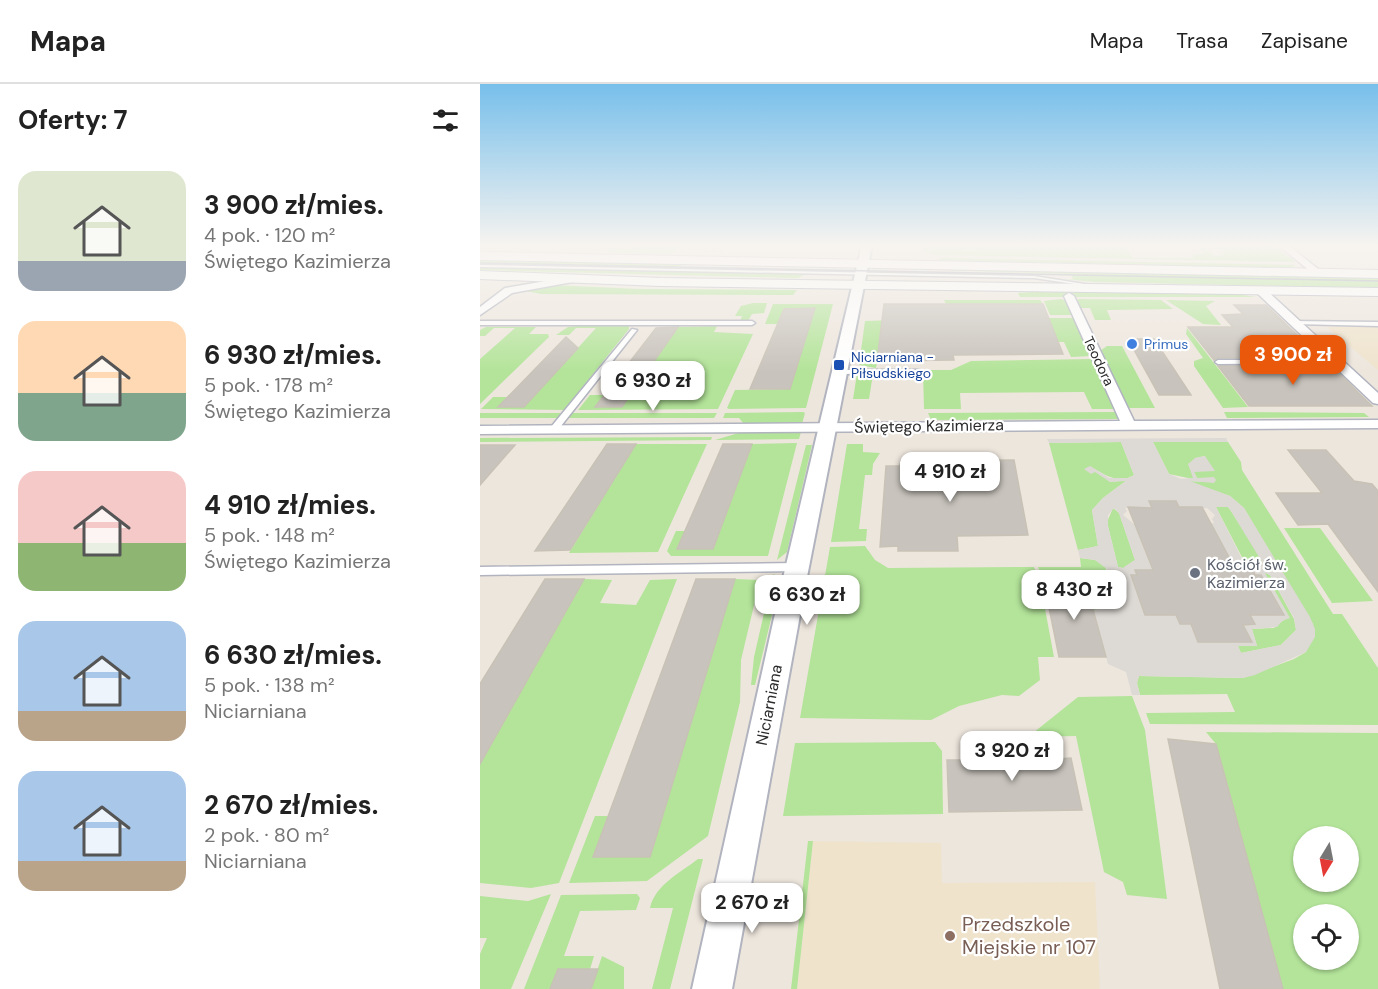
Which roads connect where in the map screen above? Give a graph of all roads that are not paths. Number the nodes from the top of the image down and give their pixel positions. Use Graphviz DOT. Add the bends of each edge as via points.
graph roads {
  1 [pos="508,287"];
  2 [pos="527,287"];
  3 [pos="857,287"];
  4 [pos="1114,287"];
  5 [pos="510,290"];
  6 [pos="1260,290"];
  7 [pos="1378,292"];
  8 [pos="1069,296"];
  9 [pos="480,312"];
  10 [pos="1294,322"];
  11 [pos="480,323"];
  12 [pos="752,323"];
  13 [pos="1378,324"];
  14 [pos="634,330"];
  15 [pos="1218,362"];
  16 [pos="1337,362"];
  17 [pos="838,372"];
  18 [pos="920,372"];
  19 [pos="1378,400"];
  20 [pos="1378,424"];
  21 [pos="1129,425"];
  22 [pos="826,427"];
  23 [pos="480,429"];
  24 [pos="554,429"];
  25 [pos="797,567"];
  26 [pos="480,571"];
  27 [pos="712,989"];
  1 -- 5 [label="street"];
  2 -- 5 [label="street"];
  3 -- 17 [label="street, Niciarniana"];
  4 -- 6 [label="main road"];
  5 -- 9 [label="street"];
  6 -- 7 [label="main road"];
  6 -- 10 [label="street"];
  8 -- 21 [label="street, Teodora"];
  10 -- 13 [label="lane"];
  10 -- 16 [label="street"];
  11 -- 12 [label="lane"];
  14 -- 24 [label="lane"];
  15 -- 16 [label="lane"];
  16 -- 19 [label="street"];
  17 -- 18 [label="lane"];
  17 -- 22 [label="street, Niciarniana"];
  20 -- 21 [label="street, Świętego Kazimierza"];
  21 -- 22 [label="street, Świętego Kazimierza"];
  22 -- 24 [label="street, Świętego Kazimierza"];
  22 -- 25 [label="street, Niciarniana"];
  23 -- 24 [label="street, Świętego Kazimierza"];
  25 -- 26 [label="lane"];
  25 -- 27 [label="street, Niciarniana"];
}
